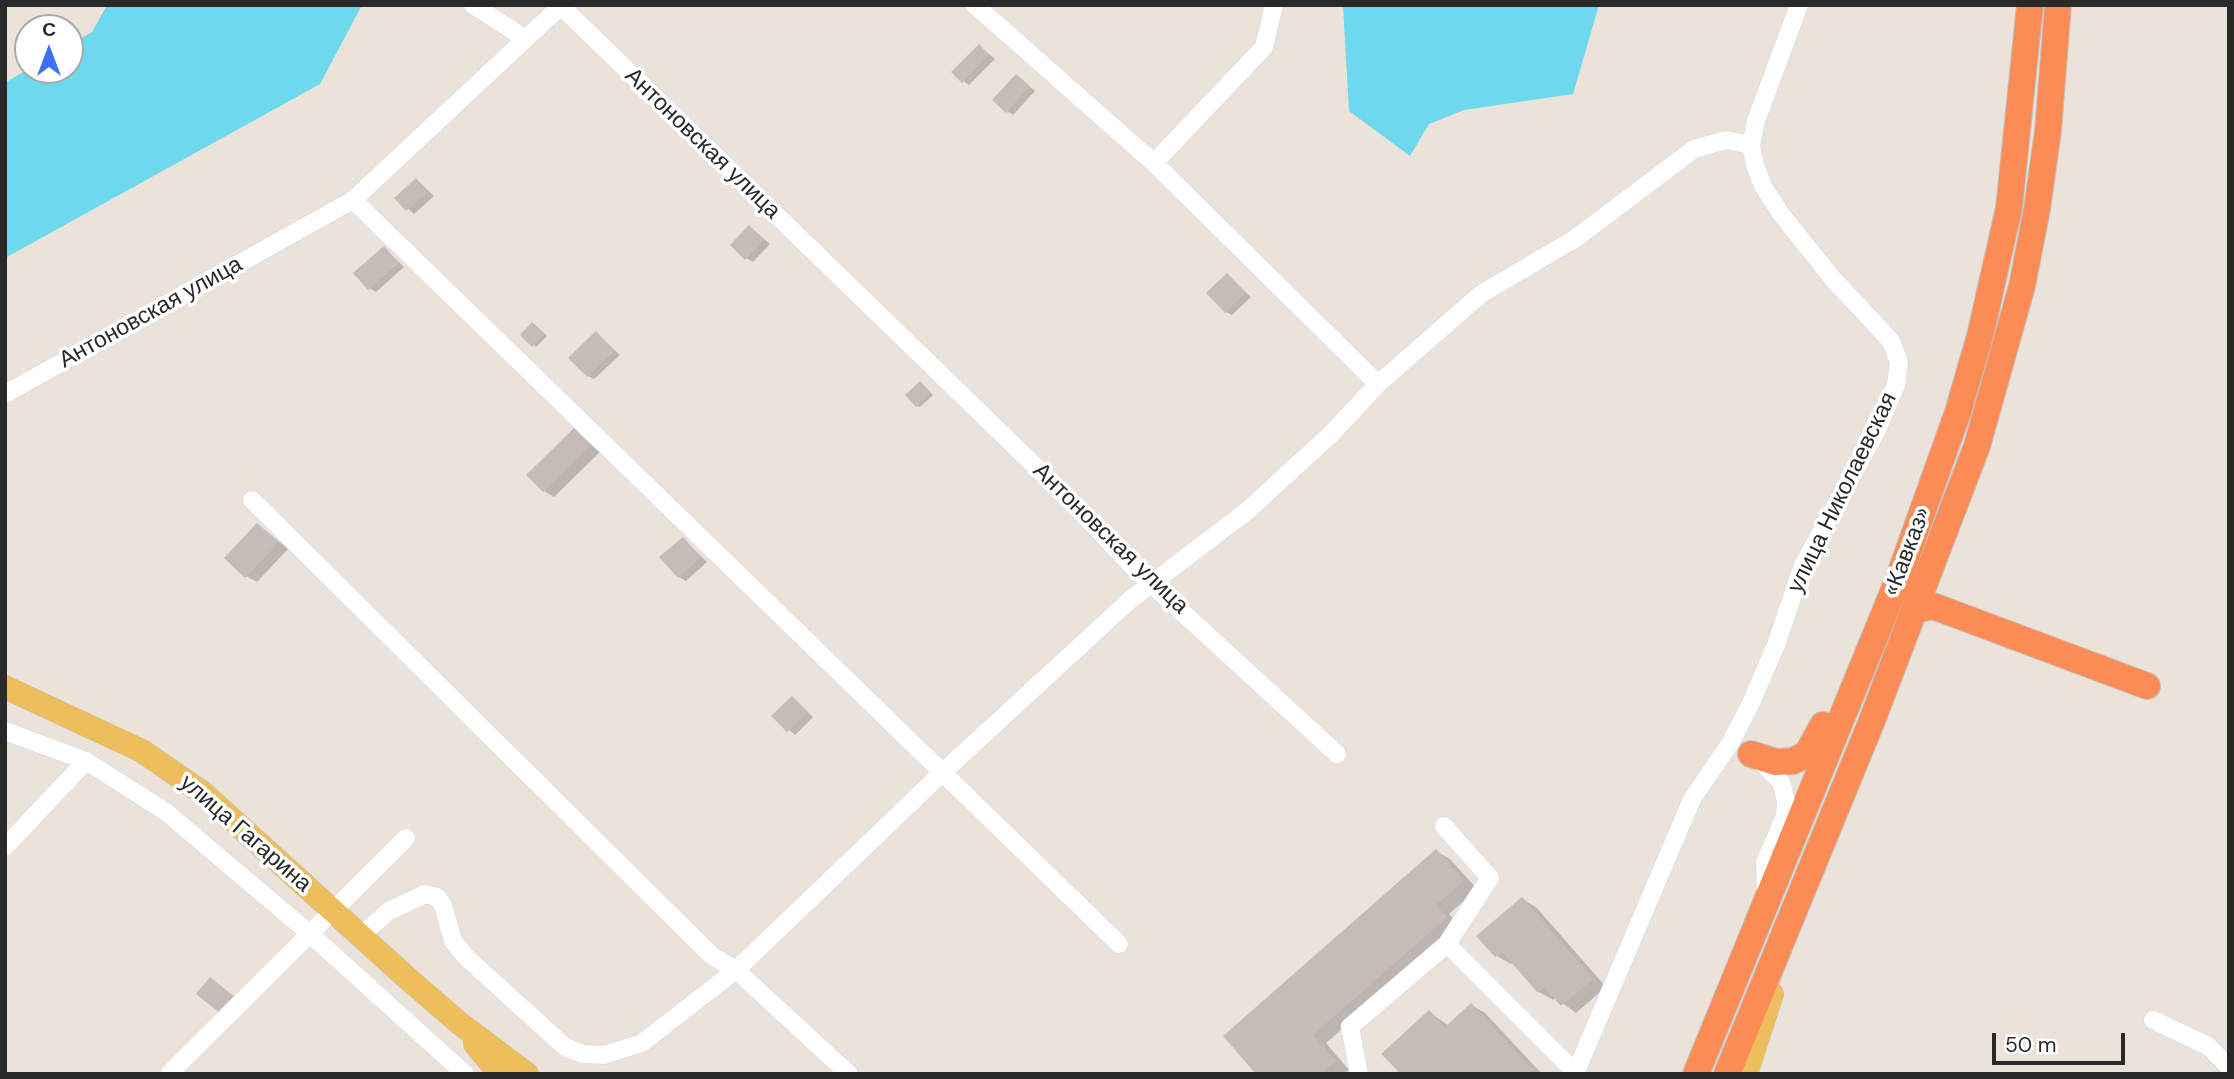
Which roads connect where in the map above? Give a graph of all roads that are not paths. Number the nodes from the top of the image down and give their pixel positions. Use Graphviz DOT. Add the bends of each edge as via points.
graph roads {
  1 [pos="473,5"];
  2 [pos="975,5"];
  3 [pos="1274,5"];
  4 [pos="1800,5"];
  5 [pos="2030,5"];
  6 [pos="2058,5"];
  7 [pos="526,39"];
  8 [pos="1751,145"];
  9 [pos="1154,163"];
  10 [pos="353,200"];
  11 [pos="1378,384"];
  12 [pos="5,394"];
  13 [pos="252,500"];
  14 [pos="1154,583"];
  15 [pos="1924,602"];
  16 [pos="1880,625"];
  17 [pos="2147,686"];
  18 [pos="5,687"];
  19 [pos="5,731"];
  20 [pos="1741,748"];
  21 [pos="1337,754"];
  22 [pos="86,761"];
  23 [pos="942,773"];
  24 [pos="1444,826"];
  25 [pos="406,838"];
  26 [pos="5,847"];
  27 [pos="1813,868"];
  28 [pos="1767,896"];
  29 [pos="331,910"];
  30 [pos="309,933"];
  31 [pos="360,936"];
  32 [pos="1119,944"];
  33 [pos="1447,944"];
  34 [pos="736,970"];
  35 [pos="2153,1020"];
  36 [pos="458,1022"];
  37 [pos="2229,1067"];
  38 [pos="1575,1073"];
  39 [pos="169,1074"];
  40 [pos="465,1074"];
  41 [pos="500,1074"];
  42 [pos="527,1074"];
  43 [pos="849,1074"];
  44 [pos="1359,1074"];
  45 [pos="1696,1074"];
  46 [pos="1727,1074"];
  47 [pos="1746,1074"];
  1 -- 7 [label="street"];
  2 -- 9 [label="street"];
  3 -- 9 [label="street" via="1264,47"];
  4 -- 8 [label="street"];
  5 -- 16 [label="highway, «Кавказ»" via="2018,136 1994,280 1958,412"];
  6 -- 15 [label="highway, «Кавказ»" via="2048,131 2022,286 1977,446"];
  7 -- 10 [label="street, Антоновская улица"];
  7 -- 14 [label="street, Антоновская улица" via="561,6"];
  8 -- 11 [label="street" via="1726,140 1694,149 1576,238 1481,294"];
  8 -- 20 [label="street, улица Николаевская" via="1763,186 1781,214 1891,341 1899,362 1887,407 1803,565"];
  9 -- 11 [label="street"];
  10 -- 12 [label="street, Антоновская улица"];
  10 -- 23 [label="street"];
  11 -- 14 [label="street" via="1247,511"];
  13 -- 34 [label="street" via="711,955"];
  14 -- 21 [label="street, Антоновская улица"];
  14 -- 23 [label="street"];
  15 -- 17 [label="highway"];
  15 -- 27 [label="highway, «Кавказ»"];
  16 -- 20 [label="highway" via="1863,639 1807,754 1776,762"];
  16 -- 28 [label="highway, «Кавказ»"];
  18 -- 29 [label="main road, улица Гагарина" via="142,751 203,793"];
  19 -- 22 [label="street"];
  20 -- 28 [label="street" via="1781,782 1786,801 1785,816 1765,862"];
  20 -- 38 [label="street, улица Николаевская" via="1692,799"];
  22 -- 26 [label="street"];
  22 -- 30 [label="street" via="166,812"];
  23 -- 32 [label="street"];
  23 -- 34 [label="street"];
  24 -- 33 [label="street" via="1490,878"];
  25 -- 29 [label="street"];
  27 -- 46 [label="highway, «Кавказ»"];
  27 -- 47 [label="main road"];
  28 -- 45 [label="highway, «Кавказ»"];
  29 -- 30 [label="street"];
  29 -- 31 [label="main road, улица Гагарина"];
  30 -- 39 [label="street"];
  30 -- 40 [label="street"];
  31 -- 34 [label="street" via="389,911 425,894 437,897 453,941 466,957 548,1034 583,1054 604,1055 642,1043"];
  31 -- 36 [label="main road, улица Гагарина"];
  33 -- 38 [label="street"];
  33 -- 44 [label="street" via="1350,1027"];
  34 -- 43 [label="street"];
  35 -- 37 [label="street" via="2208,1046"];
  36 -- 41 [label="main road"];
  36 -- 42 [label="main road"];
}
